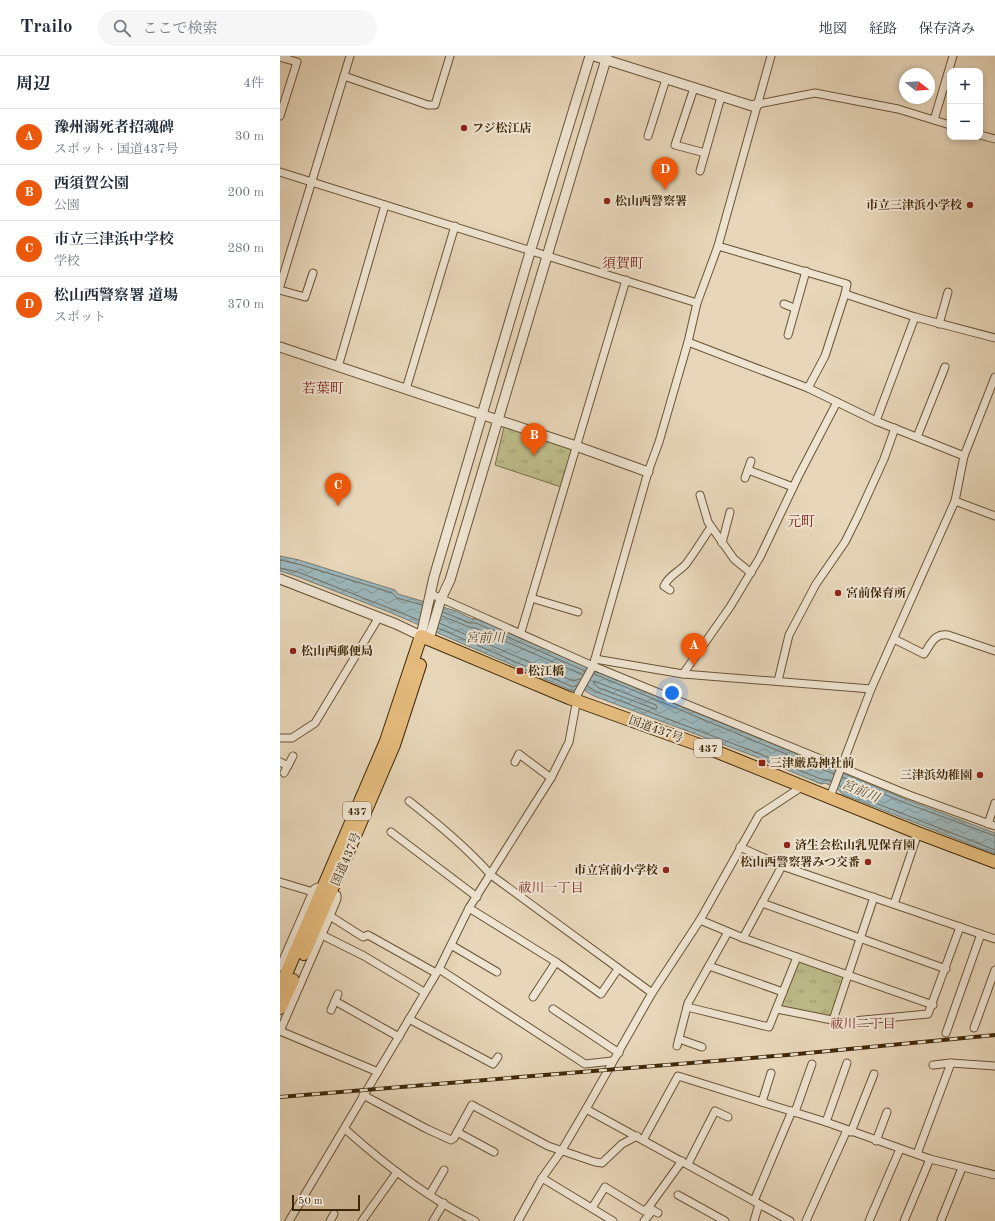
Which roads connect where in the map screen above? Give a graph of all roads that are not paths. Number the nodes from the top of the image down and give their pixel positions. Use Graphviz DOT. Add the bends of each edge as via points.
graph roads {
  1 [pos="350,56"];
  2 [pos="450,56"];
  3 [pos="590,56"];
  4 [pos="594,56"];
  5 [pos="771,56"];
  6 [pos="953,56"];
  7 [pos="280,57"];
  8 [pos="606,58"];
  9 [pos="344,76"];
  10 [pos="666,79"];
  11 [pos="694,88"];
  12 [pos="721,96"];
  13 [pos="758,104"];
  14 [pos="280,116"];
  15 [pos="934,120"];
  16 [pos="947,124"];
  17 [pos="648,136"];
  18 [pos="983,136"];
  19 [pos="995,139"];
  20 [pos="705,153"];
  21 [pos="700,171"];
  22 [pos="280,172"];
  23 [pos="311,182"];
  24 [pos="385,205"];
  25 [pos="455,226"];
  26 [pos="718,246"];
  27 [pos="531,249"];
  28 [pos="548,255"];
  29 [pos="806,271"];
  30 [pos="626,280"];
  31 [pos="318,283"];
  32 [pos="280,286"];
  33 [pos="280,290"];
  34 [pos="948,292"];
  35 [pos="845,294"];
  36 [pos="697,303"];
  37 [pos="784,304"];
  38 [pos="794,308"];
  39 [pos="916,317"];
  40 [pos="939,324"];
  41 [pos="788,335"];
  42 [pos="995,338"];
  43 [pos="688,342"];
  44 [pos="280,347"];
  45 [pos="338,367"];
  46 [pos="945,367"];
  47 [pos="995,377"];
  48 [pos="808,388"];
  49 [pos="406,389"];
  50 [pos="993,389"];
  51 [pos="837,402"];
  52 [pos="483,414"];
  53 [pos="498,420"];
  54 [pos="876,421"];
  55 [pos="895,428"];
  56 [pos="918,437"];
  57 [pos="576,446"];
  58 [pos="964,456"];
  59 [pos="752,461"];
  60 [pos="748,470"];
  61 [pos="648,472"];
  62 [pos="745,478"];
  63 [pos="793,487"];
  64 [pos="700,495"];
  65 [pos="955,501"];
  66 [pos="730,512"];
  67 [pos="995,516"];
  68 [pos="711,527"];
  69 [pos="722,542"];
  70 [pos="751,572"];
  71 [pos="280,579"];
  72 [pos="670,590"];
  73 [pos="431,596"];
  74 [pos="531,598"];
  75 [pos="441,601"];
  76 [pos="578,612"];
  77 [pos="379,617"];
  78 [pos="521,632"];
  79 [pos="425,635"];
  80 [pos="894,639"];
  81 [pos="995,651"];
  82 [pos="594,662"];
  83 [pos="683,674"];
  84 [pos="778,681"];
  85 [pos="871,689"];
  86 [pos="577,697"];
  87 [pos="280,738"];
  88 [pos="293,756"];
  89 [pos="280,762"];
  90 [pos="514,762"];
  91 [pos="288,766"];
  92 [pos="841,768"];
  93 [pos="284,773"];
  94 [pos="551,778"];
  95 [pos="804,786"];
  96 [pos="831,794"];
  97 [pos="409,801"];
  98 [pos="995,803"];
  99 [pos="991,825"];
  100 [pos="391,832"];
  101 [pos="918,833"];
  102 [pos="740,847"];
  103 [pos="995,862"];
  104 [pos="782,866"];
  105 [pos="491,875"];
  106 [pos="280,882"];
  107 [pos="323,891"];
  108 [pos="476,897"];
  109 [pos="874,897"];
  110 [pos="762,903"];
  111 [pos="894,904"];
  112 [pos="468,908"];
  113 [pos="330,916"];
  114 [pos="700,920"];
  115 [pos="960,927"];
  116 [pos="728,932"];
  117 [pos="981,934"];
  118 [pos="322,935"];
  119 [pos="743,938"];
  120 [pos="860,938"];
  121 [pos="995,939"];
  122 [pos="451,945"];
  123 [pos="797,957"];
  124 [pos="556,962"];
  125 [pos="709,966"];
  126 [pos="280,967"];
  127 [pos="946,968"];
  128 [pos="618,969"];
  129 [pos="995,970"];
  130 [pos="437,971"];
  131 [pos="497,972"];
  132 [pos="848,974"];
  133 [pos="285,985"];
  134 [pos="424,992"];
  135 [pos="783,992"];
  136 [pos="652,993"];
  137 [pos="533,997"];
  138 [pos="933,1005"];
  139 [pos="687,1007"];
  140 [pos="280,1008"];
  141 [pos="552,1009"];
  142 [pos="776,1009"];
  143 [pos="331,1010"];
  144 [pos="409,1019"];
  145 [pos="833,1020"];
  146 [pos="974,1028"];
  147 [pos="280,1031"];
  148 [pos="946,1033"];
  149 [pos="399,1037"];
  150 [pos="702,1047"];
  151 [pos="619,1053"];
  152 [pos="498,1057"];
  153 [pos="612,1061"];
  154 [pos="847,1063"];
  155 [pos="812,1064"];
  156 [pos="951,1064"];
  157 [pos="933,1065"];
  158 [pos="995,1066"];
  159 [pos="378,1072"];
  160 [pos="771,1073"];
  161 [pos="874,1074"];
  162 [pos="363,1095"];
  163 [pos="762,1102"];
  164 [pos="586,1109"];
  165 [pos="793,1112"];
  166 [pos="887,1112"];
  167 [pos="728,1117"];
  168 [pos="826,1122"];
  169 [pos="345,1129"];
  170 [pos="849,1131"];
  171 [pos="458,1132"];
  172 [pos="640,1138"];
  173 [pos="876,1141"];
  174 [pos="900,1149"];
  175 [pos="562,1150"];
  176 [pos="494,1152"];
  177 [pos="918,1154"];
  178 [pos="930,1159"];
  179 [pos="685,1163"];
  180 [pos="962,1168"];
  181 [pos="444,1170"];
  182 [pos="396,1172"];
  183 [pos="995,1176"];
  184 [pos="542,1178"];
  185 [pos="430,1194"];
  186 [pos="678,1195"];
  187 [pos="756,1202"];
  188 [pos="444,1203"];
  189 [pos="592,1208"];
  190 [pos="653,1210"];
  191 [pos="334,1214"];
  192 [pos="941,1220"];
  193 [pos="289,1221"];
  194 [pos="330,1221"];
  195 [pos="362,1221"];
  196 [pos="433,1221"];
  197 [pos="475,1221"];
  198 [pos="518,1221"];
  199 [pos="613,1221"];
  200 [pos="644,1221"];
  201 [pos="725,1221"];
  202 [pos="754,1221"];
  203 [pos="790,1221"];
  204 [pos="806,1221"];
  205 [pos="869,1221"];
  206 [pos="904,1221"];
  1 -- 9 [label="street"];
  2 -- 9 [label="street" via="435,105 428,105"];
  3 -- 27 [label="street"];
  4 -- 8 [label="street"];
  5 -- 13 [label="street"];
  6 -- 15 [label="street"];
  7 -- 14 [label="street" via="297,62"];
  8 -- 10 [label="street"];
  8 -- 28 [label="street"];
  9 -- 23 [label="street"];
  10 -- 11 [label="street"];
  10 -- 17 [label="street"];
  11 -- 12 [label="street"];
  11 -- 20 [label="street" via="675,145"];
  12 -- 13 [label="street" via="752,106"];
  12 -- 20 [label="street"];
  13 -- 15 [label="street" via="815,93 898,109"];
  13 -- 26 [label="street"];
  15 -- 16 [label="street"];
  18 -- 19 [label="street"];
  20 -- 21 [label="street"];
  22 -- 23 [label="street"];
  23 -- 24 [label="street"];
  23 -- 32 [label="street"];
  24 -- 25 [label="street"];
  24 -- 45 [label="street"];
  25 -- 27 [label="street"];
  25 -- 49 [label="street"];
  26 -- 29 [label="street"];
  26 -- 36 [label="street"];
  27 -- 28 [label="street"];
  27 -- 52 [label="street"];
  28 -- 30 [label="street"];
  28 -- 53 [label="street"];
  29 -- 35 [label="street" via="847,284"];
  29 -- 38 [label="street"];
  30 -- 36 [label="street"];
  30 -- 57 [label="street"];
  31 -- 33 [label="street" via="311,277 305,297"];
  34 -- 40 [label="street"];
  35 -- 39 [label="street"];
  35 -- 48 [label="street" via="825,356"];
  36 -- 43 [label="street"];
  37 -- 38 [label="street"];
  38 -- 41 [label="street"];
  39 -- 40 [label="street"];
  39 -- 54 [label="street"];
  40 -- 42 [label="street"];
  43 -- 48 [label="street"];
  43 -- 61 [label="street"];
  44 -- 45 [label="street"];
  45 -- 49 [label="street"];
  46 -- 56 [label="street"];
  47 -- 50 [label="street"];
  48 -- 51 [label="street"];
  49 -- 52 [label="street"];
  50 -- 58 [label="street"];
  51 -- 54 [label="street"];
  51 -- 63 [label="street"];
  52 -- 53 [label="street"];
  52 -- 73 [label="street" via="434,577"];
  53 -- 57 [label="street"];
  53 -- 75 [label="street" via="450,580"];
  54 -- 55 [label="street"];
  55 -- 56 [label="street"];
  55 -- 84 [label="street" via="858,516 816,584 789,635"];
  56 -- 58 [label="street"];
  57 -- 61 [label="street"];
  57 -- 74 [label="street"];
  58 -- 65 [label="street"];
  59 -- 60 [label="street"];
  60 -- 62 [label="street"];
  60 -- 63 [label="street"];
  61 -- 82 [label="street"];
  63 -- 70 [label="street"];
  64 -- 68 [label="street"];
  65 -- 67 [label="street"];
  65 -- 80 [label="street"];
  66 -- 69 [label="street"];
  68 -- 69 [label="street"];
  68 -- 72 [label="street" via="685,565 666,581 664,586"];
  69 -- 70 [label="street" via="734,559"];
  70 -- 83 [label="street"];
  71 -- 77 [label="street"];
  73 -- 75 [label="street"];
  73 -- 79 [label="street"];
  74 -- 76 [label="street"];
  74 -- 78 [label="street"];
  75 -- 78 [label="street"];
  75 -- 79 [label="street"];
  77 -- 79 [label="street"];
  77 -- 87 [label="street" via="315,723 292,738"];
  78 -- 82 [label="street"];
  79 -- 86 [label="highway, 国道437号 / 437"];
  79 -- 107 [label="highway, 国道437号 / 437" via="386,741"];
  80 -- 81 [label="street" via="924,654 936,636 941,634"];
  80 -- 85 [label="street"];
  82 -- 83 [label="street"];
  82 -- 86 [label="street"];
  82 -- 92 [label="street"];
  83 -- 84 [label="street"];
  84 -- 85 [label="street"];
  85 -- 92 [label="street"];
  86 -- 94 [label="street" via="569,742"];
  86 -- 95 [label="highway, 国道437号 / 437"];
  88 -- 91 [label="street"];
  89 -- 91 [label="street"];
  90 -- 94 [label="street" via="519,754"];
  91 -- 93 [label="street"];
  92 -- 96 [label="street"];
  92 -- 99 [label="street" via="945,810"];
  94 -- 105 [label="street"];
  95 -- 96 [label="highway, 国道437号 / 437"];
  95 -- 102 [label="street" via="759,815"];
  96 -- 101 [label="highway, 国道437号 / 437"];
  97 -- 105 [label="street" via="456,839"];
  98 -- 99 [label="street"];
  100 -- 108 [label="street"];
  101 -- 103 [label="highway, 国道437号 / 437"];
  101 -- 111 [label="street"];
  102 -- 104 [label="street"];
  102 -- 114 [label="street"];
  104 -- 109 [label="street"];
  104 -- 110 [label="street"];
  105 -- 108 [label="street"];
  105 -- 128 [label="street"];
  106 -- 107 [label="street"];
  107 -- 113 [label="street" via="337,895"];
  107 -- 126 [label="street"];
  107 -- 133 [label="highway, 国道437号 / 437"];
  108 -- 112 [label="street"];
  109 -- 111 [label="street"];
  109 -- 120 [label="street"];
  110 -- 119 [label="street"];
  110 -- 120 [label="street"];
  111 -- 115 [label="street"];
  112 -- 122 [label="street"];
  112 -- 124 [label="street"];
  113 -- 118 [label="street"];
  113 -- 130 [label="street" via="363,937 368,935"];
  114 -- 116 [label="street"];
  114 -- 136 [label="street"];
  115 -- 117 [label="street"];
  115 -- 127 [label="street"];
  116 -- 119 [label="street"];
  116 -- 125 [label="street"];
  117 -- 121 [label="street"];
  117 -- 148 [label="street"];
  118 -- 134 [label="street" via="364,956"];
  118 -- 147 [label="street"];
  119 -- 123 [label="street"];
  120 -- 127 [label="street"];
  120 -- 132 [label="street"];
  122 -- 130 [label="street"];
  122 -- 131 [label="street"];
  123 -- 132 [label="street"];
  123 -- 135 [label="street"];
  124 -- 128 [label="street" via="601,994"];
  124 -- 137 [label="street"];
  125 -- 135 [label="street"];
  125 -- 139 [label="street"];
  127 -- 138 [label="street"];
  128 -- 136 [label="street"];
  129 -- 146 [label="street"];
  130 -- 134 [label="street"];
  130 -- 153 [label="street" via="585,1064"];
  132 -- 138 [label="street"];
  132 -- 145 [label="street"];
  133 -- 140 [label="highway, 国道437号 / 437"];
  134 -- 144 [label="street"];
  135 -- 142 [label="street"];
  136 -- 151 [label="street"];
  138 -- 145 [label="street" via="928,1014 924,1015 842,1022"];
  139 -- 142 [label="street" via="769,1028"];
  139 -- 150 [label="street" via="678,1043"];
  141 -- 151 [label="street"];
  142 -- 145 [label="street"];
  143 -- 149 [label="street" via="336,998"];
  144 -- 149 [label="street"];
  144 -- 152 [label="street" via="493,1064"];
  147 -- 159 [label="street"];
  149 -- 159 [label="street"];
  151 -- 153 [label="street"];
  153 -- 164 [label="street"];
  154 -- 168 [label="street"];
  155 -- 165 [label="street"];
  156 -- 157 [label="street"];
  156 -- 158 [label="street"];
  156 -- 177 [label="street"];
  159 -- 162 [label="street"];
  160 -- 163 [label="street"];
  161 -- 170 [label="street"];
  162 -- 169 [label="street"];
  162 -- 171 [label="street" via="451,1140"];
  163 -- 165 [label="street"];
  163 -- 172 [label="street" via="678,1076"];
  164 -- 172 [label="street"];
  164 -- 175 [label="street"];
  165 -- 168 [label="street"];
  165 -- 187 [label="street"];
  166 -- 173 [label="street"];
  167 -- 179 [label="street" via="715,1111"];
  168 -- 170 [label="street"];
  169 -- 182 [label="street"];
  169 -- 193 [label="street"];
  170 -- 173 [label="street"];
  170 -- 204 [label="street"];
  171 -- 175 [label="street" via="472,1105 548,1146"];
  171 -- 176 [label="street"];
  172 -- 175 [label="street" via="622,1144 602,1163"];
  172 -- 179 [label="street"];
  173 -- 174 [label="street"];
  174 -- 177 [label="street"];
  174 -- 205 [label="street"];
  175 -- 184 [label="street"];
  177 -- 178 [label="street"];
  178 -- 180 [label="street"];
  178 -- 206 [label="street"];
  179 -- 187 [label="street"];
  179 -- 190 [label="street"];
  180 -- 183 [label="street"];
  180 -- 192 [label="street"];
  181 -- 185 [label="street"];
  182 -- 185 [label="street"];
  182 -- 195 [label="street"];
  184 -- 189 [label="street"];
  184 -- 198 [label="street"];
  185 -- 188 [label="street"];
  186 -- 201 [label="street"];
  187 -- 202 [label="street"];
  187 -- 203 [label="street"];
  188 -- 196 [label="street"];
  188 -- 197 [label="street"];
  189 -- 190 [label="street" via="605,1187 644,1211"];
  189 -- 199 [label="street"];
  190 -- 200 [label="street"];
  191 -- 194 [label="street"];
}
